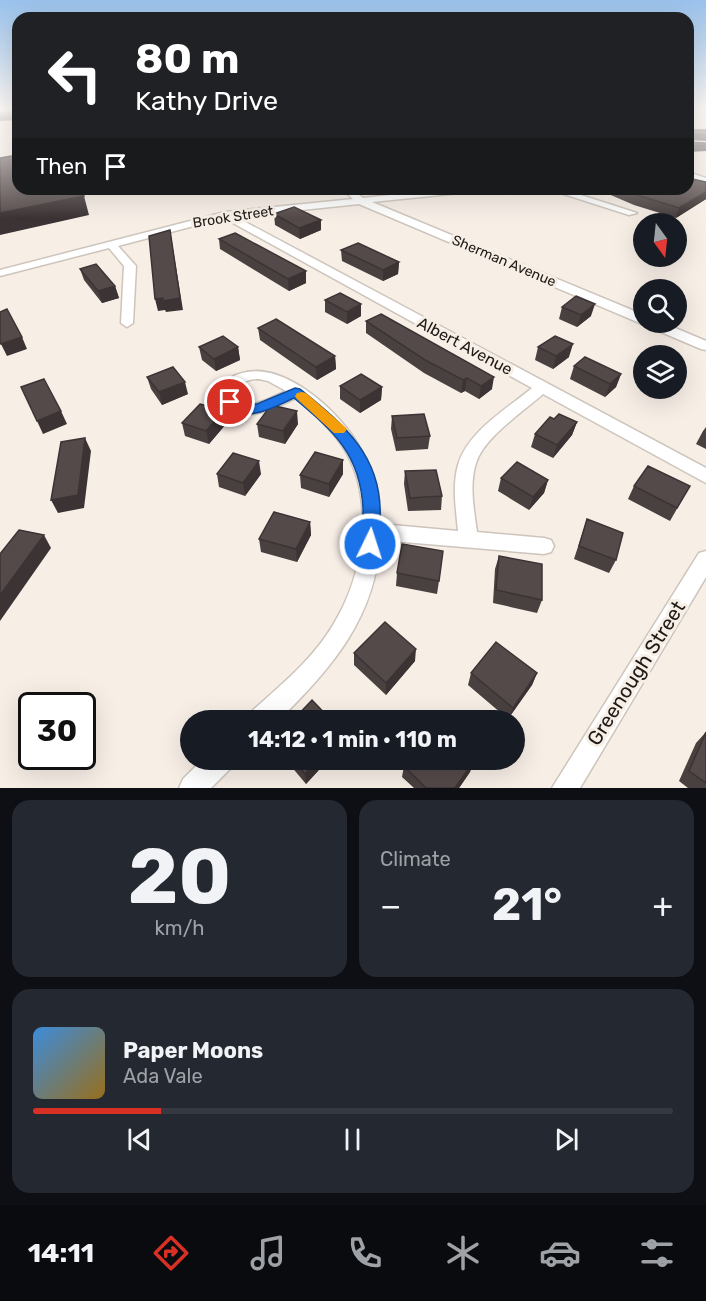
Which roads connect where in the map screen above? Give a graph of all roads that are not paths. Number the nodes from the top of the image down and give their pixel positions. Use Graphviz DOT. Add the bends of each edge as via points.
graph roads {
  1 [pos="354,195"];
  2 [pos="414,195"];
  3 [pos="572,195"];
  4 [pos="363,202"];
  5 [pos="632,213"];
  6 [pos="225,215"];
  7 [pos="110,243"];
  8 [pos="0,273"];
  9 [pos="633,315"];
  10 [pos="127,323"];
  11 [pos="675,333"];
  12 [pos="706,346"];
  13 [pos="543,387"];
  14 [pos="295,392"];
  15 [pos="706,476"];
  16 [pos="371,531"];
  17 [pos="468,539"];
  18 [pos="544,546"];
  19 [pos="706,559"];
  20 [pos="271,710"];
  21 [pos="211,770"];
  22 [pos="192,788"];
  23 [pos="565,788"];
  1 -- 4 [label="street"];
  2 -- 4 [label="street, Brook Street"];
  3 -- 5 [label="street"];
  4 -- 6 [label="street, Brook Street"];
  4 -- 9 [label="street, Sherman Avenue"];
  6 -- 7 [label="street, Brook Street"];
  6 -- 13 [label="street, Albert Avenue"];
  7 -- 8 [label="street, Brook Street"];
  7 -- 10 [label="street" via="130,266"];
  11 -- 12 [label="street"];
  13 -- 15 [label="street, Albert Avenue"];
  13 -- 17 [label="street" via="490,433 467,462"];
  14 -- 16 [label="street" via="337,427 356,452 368,481"];
  16 -- 17 [label="street"];
  16 -- 20 [label="street" via="363,577 341,633 320,661"];
  17 -- 18 [label="street"];
  19 -- 23 [label="street, Greenough Street"];
  21 -- 22 [label="street"];
}
